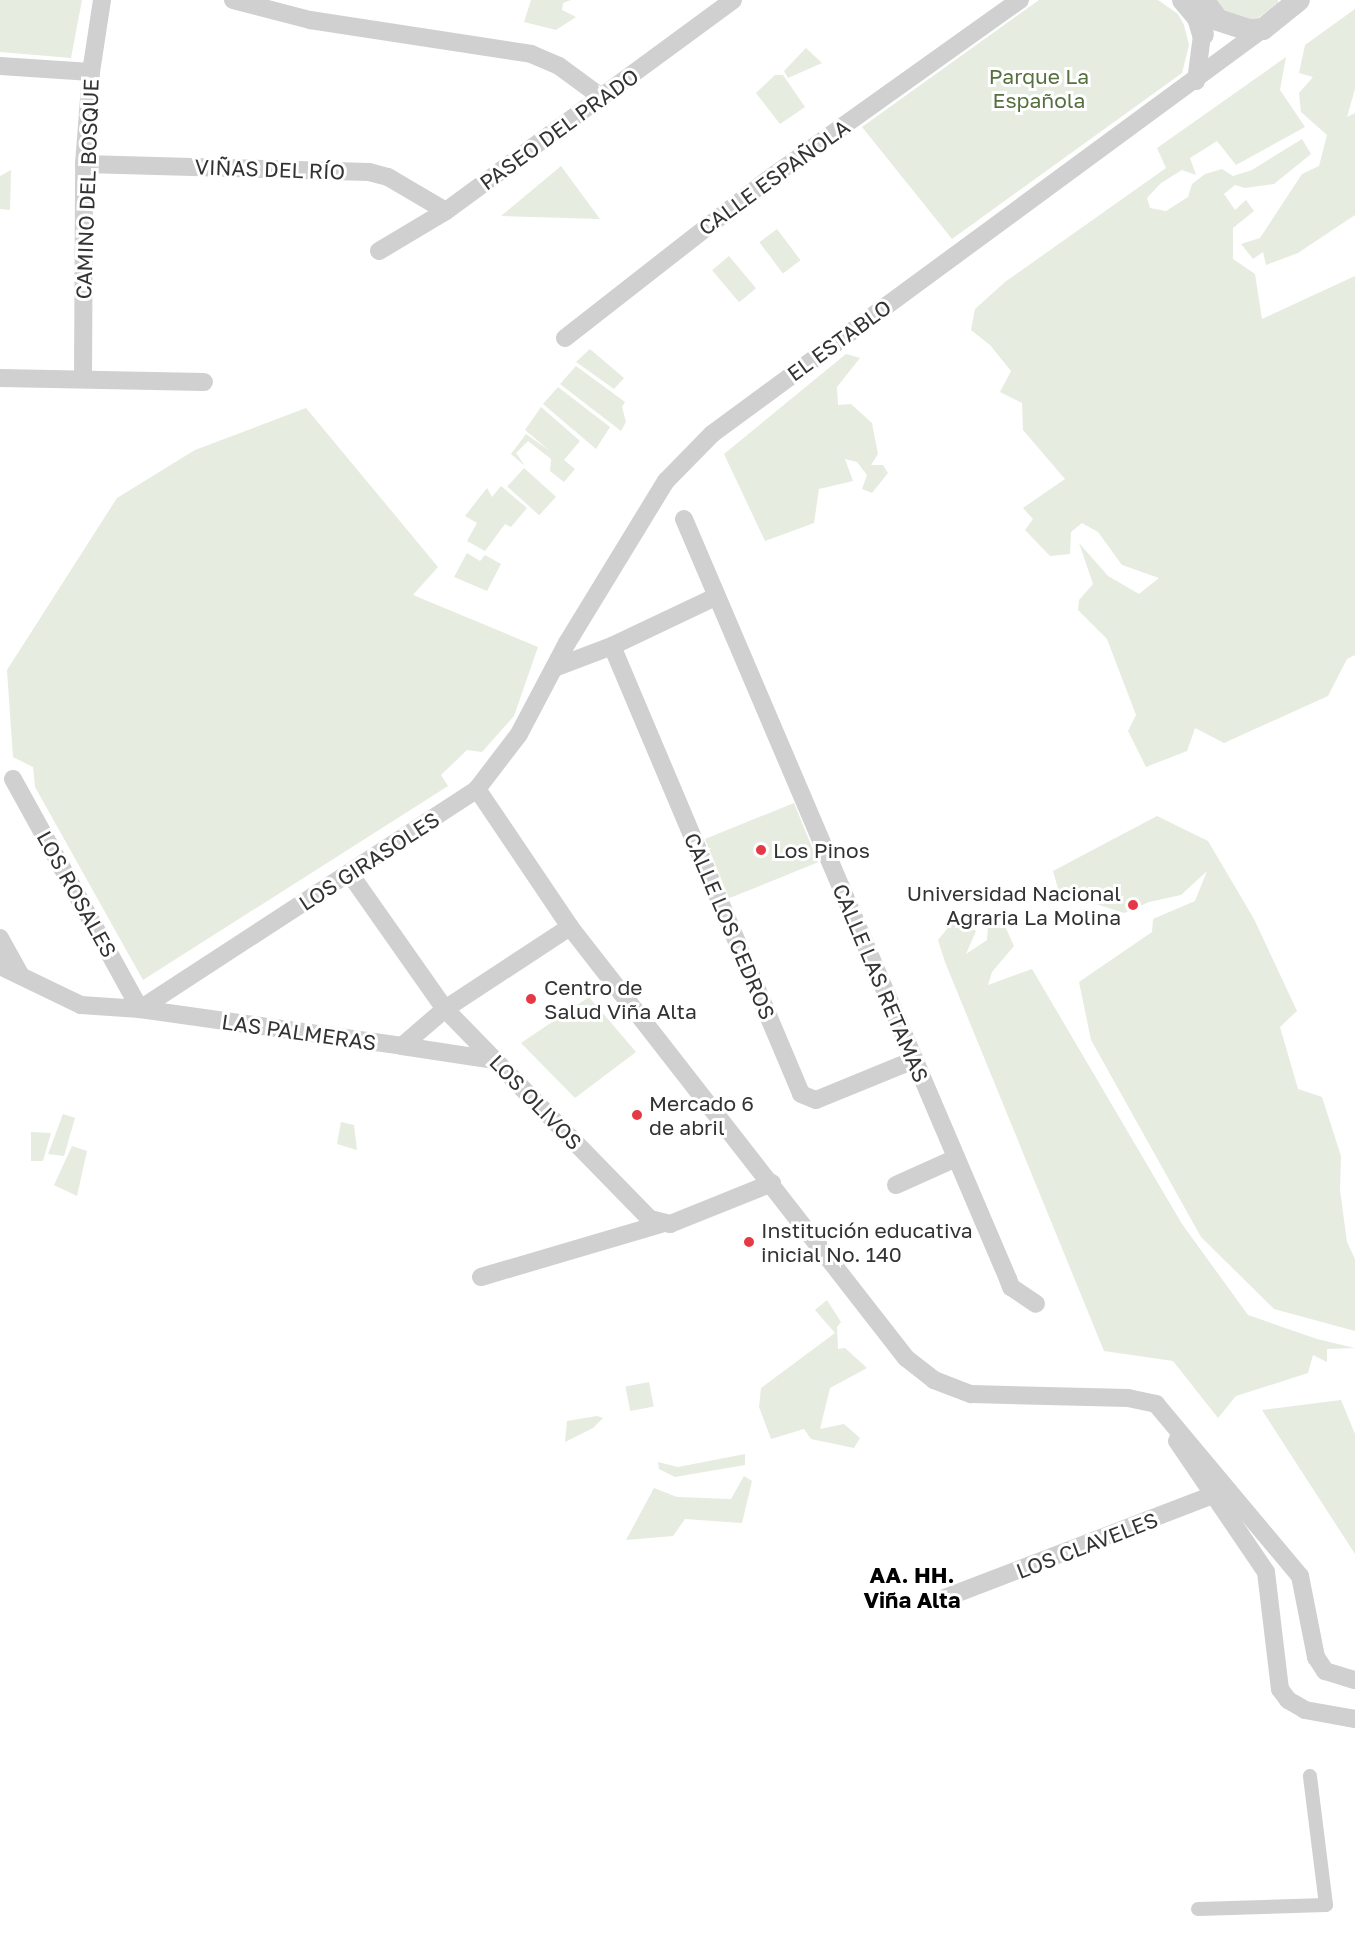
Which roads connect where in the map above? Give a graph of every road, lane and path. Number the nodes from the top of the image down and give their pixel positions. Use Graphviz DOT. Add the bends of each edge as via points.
graph roads {
  1 [pos="102,0"];
  2 [pos="233,0"];
  3 [pos="734,0"];
  4 [pos="994,0"];
  5 [pos="1020,0"];
  6 [pos="1198,1"];
  7 [pos="1289,4"];
  8 [pos="990,23"];
  9 [pos="1263,29"];
  10 [pos="1203,34"];
  11 [pos="0,66"];
  12 [pos="91,72"];
  13 [pos="1196,81"];
  14 [pos="601,97"];
  15 [pos="84,164"];
  16 [pos="446,211"];
  17 [pos="379,251"];
  18 [pos="565,338"];
  19 [pos="0,378"];
  20 [pos="82,378"];
  21 [pos="204,382"];
  22 [pos="684,519"];
  23 [pos="715,597"];
  24 [pos="612,646"];
  25 [pos="554,668"];
  26 [pos="14,779"];
  27 [pos="477,789"];
  28 [pos="350,874"];
  29 [pos="570,927"];
  30 [pos="0,938"];
  31 [pos="0,966"];
  32 [pos="21,976"];
  33 [pos="140,1009"];
  34 [pos="446,1009"];
  35 [pos="402,1047"];
  36 [pos="495,1060"];
  37 [pos="914,1060"];
  38 [pos="956,1158"];
  39 [pos="772,1183"];
  40 [pos="896,1185"];
  41 [pos="661,1224"];
  42 [pos="481,1277"];
  43 [pos="1036,1304"];
  44 [pos="1222,1492"];
  45 [pos="942,1599"];
  46 [pos="1355,1680"];
  47 [pos="1355,1719"];
  48 [pos="1310,1776"];
  49 [pos="1198,1909"];
  1 -- 12 [label="street, CAMINO DEL BOSQUE"];
  2 -- 14 [label="street" via="310,20 531,54 559,66"];
  3 -- 14 [label="street, PASEO DEL PRADO"];
  4 -- 8 [label="street"];
  5 -- 8 [label="street, CALLE ESPAÑOLA"];
  6 -- 9 [label="street" via="1228,26"];
  6 -- 10 [label="street"];
  7 -- 9 [label="street"];
  8 -- 18 [label="street, CALLE ESPAÑOLA" via="766,181"];
  9 -- 13 [label="street, EL ESTABLO"];
  10 -- 13 [label="street"];
  11 -- 12 [label="street"];
  12 -- 15 [label="street, CAMINO DEL BOSQUE"];
  13 -- 25 [label="street, EL ESTABLO" via="711,434 666,481"];
  14 -- 16 [label="street, PASEO DEL PRADO"];
  15 -- 16 [label="street, VIÑAS DEL RÍO" via="369,172 388,177"];
  15 -- 20 [label="street, CAMINO DEL BOSQUE"];
  16 -- 17 [label="street, PASEO DEL PRADO"];
  19 -- 20 [label="street"];
  20 -- 21 [label="street"];
  22 -- 23 [label="street, CALLE LAS RETAMAS"];
  23 -- 24 [label="street"];
  23 -- 37 [label="street, CALLE LAS RETAMAS"];
  24 -- 25 [label="street"];
  24 -- 37 [label="street, CALLE LOS CEDROS" via="801,1094 816,1100"];
  25 -- 27 [label="street, LOS GIRASOLES" via="519,734"];
  26 -- 33 [label="street, LOS ROSALES"];
  27 -- 28 [label="street, LOS GIRASOLES"];
  27 -- 29 [label="street"];
  28 -- 33 [label="street, LOS GIRASOLES"];
  28 -- 34 [label="street, LOS OLIVOS"];
  29 -- 34 [label="street, LAS PALMERAS"];
  29 -- 39 [label="street"];
  30 -- 32 [label="street"];
  31 -- 32 [label="street, LAS PALMERAS"];
  32 -- 33 [label="street, LAS PALMERAS" via="70,1002"];
  33 -- 35 [label="street, LAS PALMERAS"];
  34 -- 35 [label="street, LAS PALMERAS"];
  34 -- 36 [label="street, LOS OLIVOS"];
  35 -- 36 [label="street"];
  36 -- 41 [label="street, LOS OLIVOS" via="650,1219"];
  37 -- 38 [label="street, CALLE LAS RETAMAS"];
  38 -- 40 [label="street"];
  38 -- 43 [label="street, CALLE LAS RETAMAS" via="1011,1287"];
  39 -- 41 [label="street" via="670,1224"];
  39 -- 44 [label="street" via="873,1319 906,1358 934,1380 971,1394 994,1397 1128,1398 1156,1404"];
  41 -- 42 [label="street"];
  44 -- 45 [label="street, LOS CLAVELES"];
  44 -- 46 [label="street" via="1300,1576 1316,1657 1325,1671"];
  44 -- 47 [label="street" via="1266,1572 1280,1689 1288,1700 1305,1710"];
  48 -- 49 [label="street" via="1326,1905"];
}
